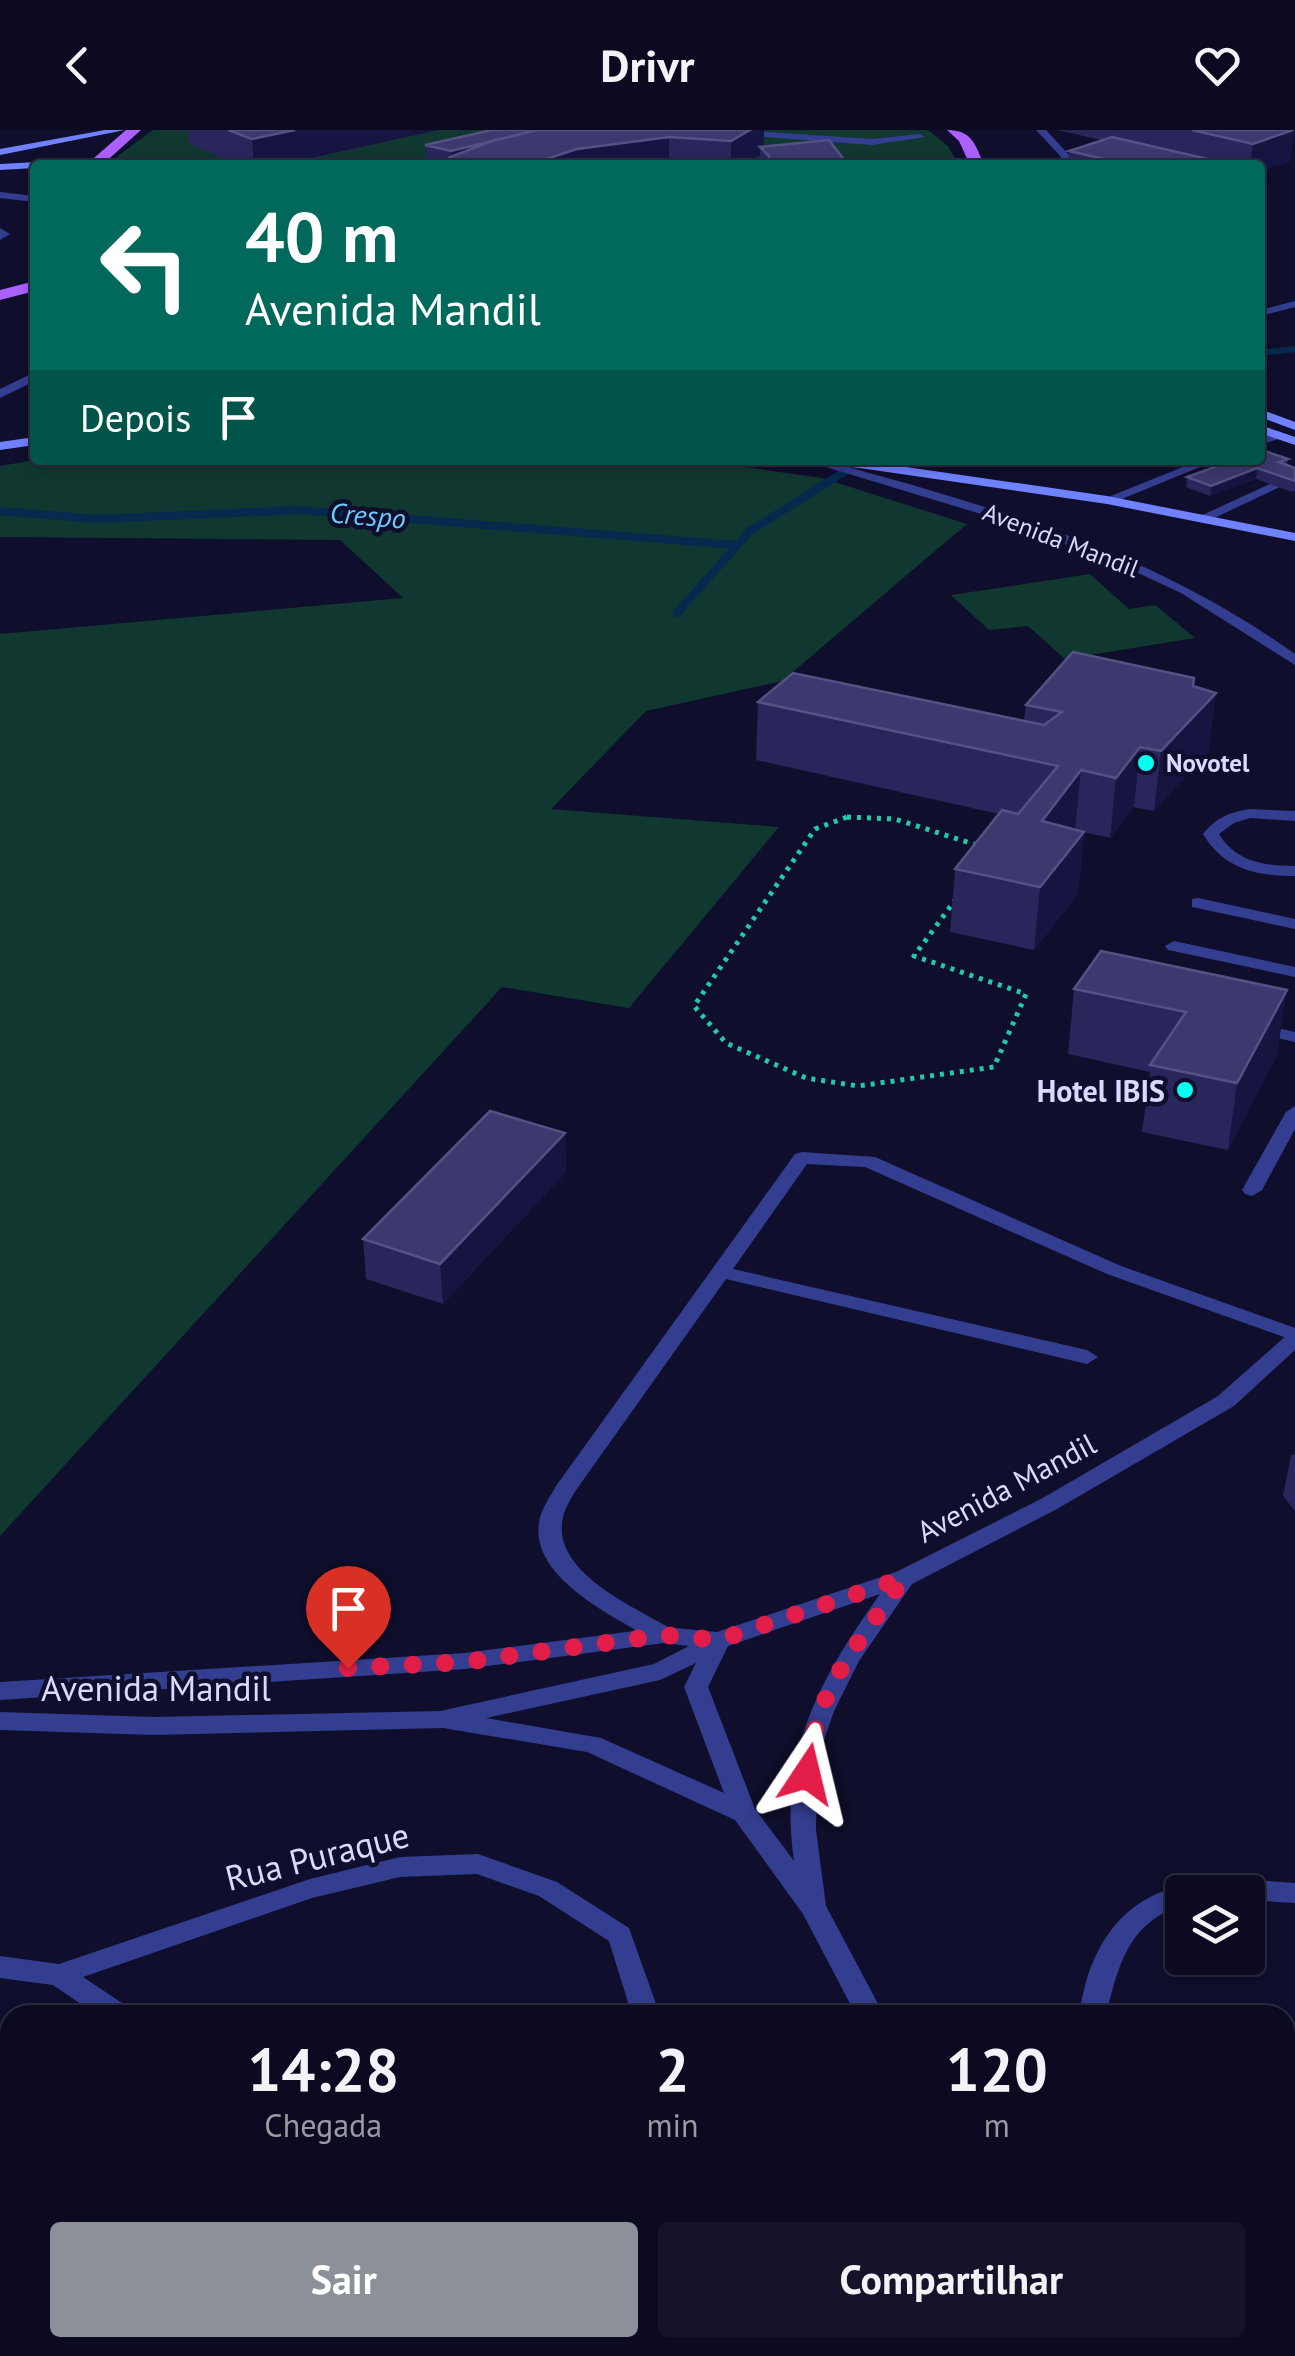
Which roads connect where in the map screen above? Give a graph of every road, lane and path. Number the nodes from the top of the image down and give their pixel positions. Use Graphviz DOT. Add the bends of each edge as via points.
graph roads {
  1 [pos="120,130"];
  2 [pos="134,130"];
  3 [pos="954,130"];
  4 [pos="1042,130"];
  5 [pos="730,132"];
  6 [pos="920,137"];
  7 [pos="0,152"];
  8 [pos="98,160"];
  9 [pos="975,160"];
  10 [pos="1066,160"];
  11 [pos="30,165"];
  12 [pos="0,167"];
  13 [pos="0,195"];
  14 [pos="30,197"];
  15 [pos="30,272"];
  16 [pos="0,279"];
  17 [pos="30,287"];
  18 [pos="0,294"];
  19 [pos="1295,304"];
  20 [pos="1265,312"];
  21 [pos="30,379"];
  22 [pos="0,394"];
  23 [pos="1265,415"];
  24 [pos="1295,426"];
  25 [pos="1265,431"];
  26 [pos="1277,435"];
  27 [pos="1265,439"];
  28 [pos="1295,441"];
  29 [pos="30,442"];
  30 [pos="0,446"];
  31 [pos="30,451"];
  32 [pos="0,454"];
  33 [pos="826,465"];
  34 [pos="866,465"];
  35 [pos="1198,465"];
  36 [pos="1276,486"];
  37 [pos="1107,500"];
  38 [pos="1206,518"];
  39 [pos="1295,537"];
  40 [pos="1295,662"];
  41 [pos="1295,816"];
  42 [pos="992,850"];
  43 [pos="1295,871"];
  44 [pos="1198,903"];
  45 [pos="1295,924"];
  46 [pos="1174,946"];
  47 [pos="1295,972"];
  48 [pos="1239,1024"];
  49 [pos="1295,1037"];
  50 [pos="1295,1112"];
  51 [pos="1252,1190"];
  52 [pos="720,1272"];
  53 [pos="1295,1337"];
  54 [pos="1087,1357"];
  55 [pos="904,1578"];
  56 [pos="664,1635"];
  57 [pos="719,1640"];
  58 [pos="0,1691"];
  59 [pos="440,1720"];
  60 [pos="0,1721"];
  61 [pos="744,1812"];
  62 [pos="1295,1893"];
  63 [pos="813,1907"];
  64 [pos="0,1967"];
  65 [pos="58,1974"];
  66 [pos="103,2005"];
  67 [pos="643,2005"];
  68 [pos="865,2005"];
  69 [pos="1095,2005"];
  1 -- 7 [label="main road"];
  2 -- 8 [label="main road"];
  3 -- 9 [label="main road"];
  4 -- 10 [label="street"];
  5 -- 6 [label="street" via="872,142"];
  11 -- 12 [label="main road"];
  13 -- 14 [label="street"];
  15 -- 16 [label="main road"];
  17 -- 18 [label="main road"];
  19 -- 20 [label="street"];
  21 -- 22 [label="street"];
  23 -- 24 [label="main road"];
  25 -- 26 [label="main road"];
  26 -- 27 [label="street"];
  26 -- 28 [label="main road"];
  29 -- 30 [label="main road"];
  31 -- 32 [label="main road"];
  33 -- 40 [label="street, Avenida Mandil" via="1019,520 1152,574"];
  34 -- 37 [label="main road"];
  35 -- 37 [label="street"];
  36 -- 38 [label="street"];
  37 -- 38 [label="main road"];
  38 -- 39 [label="main road"];
  41 -- 43 [label="street" via="1232,817 1212,834 1220,852 1234,861"];
  42 -- 42 [label="path" via="895,820 846,817 815,829 694,1006 726,1043 806,1078 858,1086 994,1068 1026,994 914,956"];
  44 -- 45 [label="street"];
  46 -- 47 [label="street"];
  48 -- 49 [label="street"];
  50 -- 51 [label="street"];
  52 -- 53 [label="street" via="802,1158 868,1161 1114,1270"];
  52 -- 54 [label="street"];
  52 -- 56 [label="street" via="564,1491 549,1526 555,1556 577,1580"];
  53 -- 55 [label="street, Avenida Mandil" via="1226,1401"];
  55 -- 57 [label="street, Avenida Mandil"];
  55 -- 63 [label="street" via="845,1661 818,1714 802,1804"];
  56 -- 57 [label="street, Avenida Mandil"];
  56 -- 58 [label="street, Avenida Mandil" via="465,1662"];
  57 -- 59 [label="street, Avenida Mandil" via="660,1671"];
  57 -- 61 [label="street" via="696,1687"];
  59 -- 60 [label="street, Avenida Mandil" via="154,1726"];
  59 -- 61 [label="street" via="592,1744"];
  61 -- 63 [label="street"];
  62 -- 69 [label="street" via="1184,1891 1133,1918 1106,1962"];
  63 -- 68 [label="street"];
  64 -- 65 [label="street, Rua Puraque"];
  65 -- 66 [label="street, Rua Puraque"];
  65 -- 67 [label="street, Rua Puraque" via="310,1889 400,1867 478,1864 548,1888 620,1935"];
}
